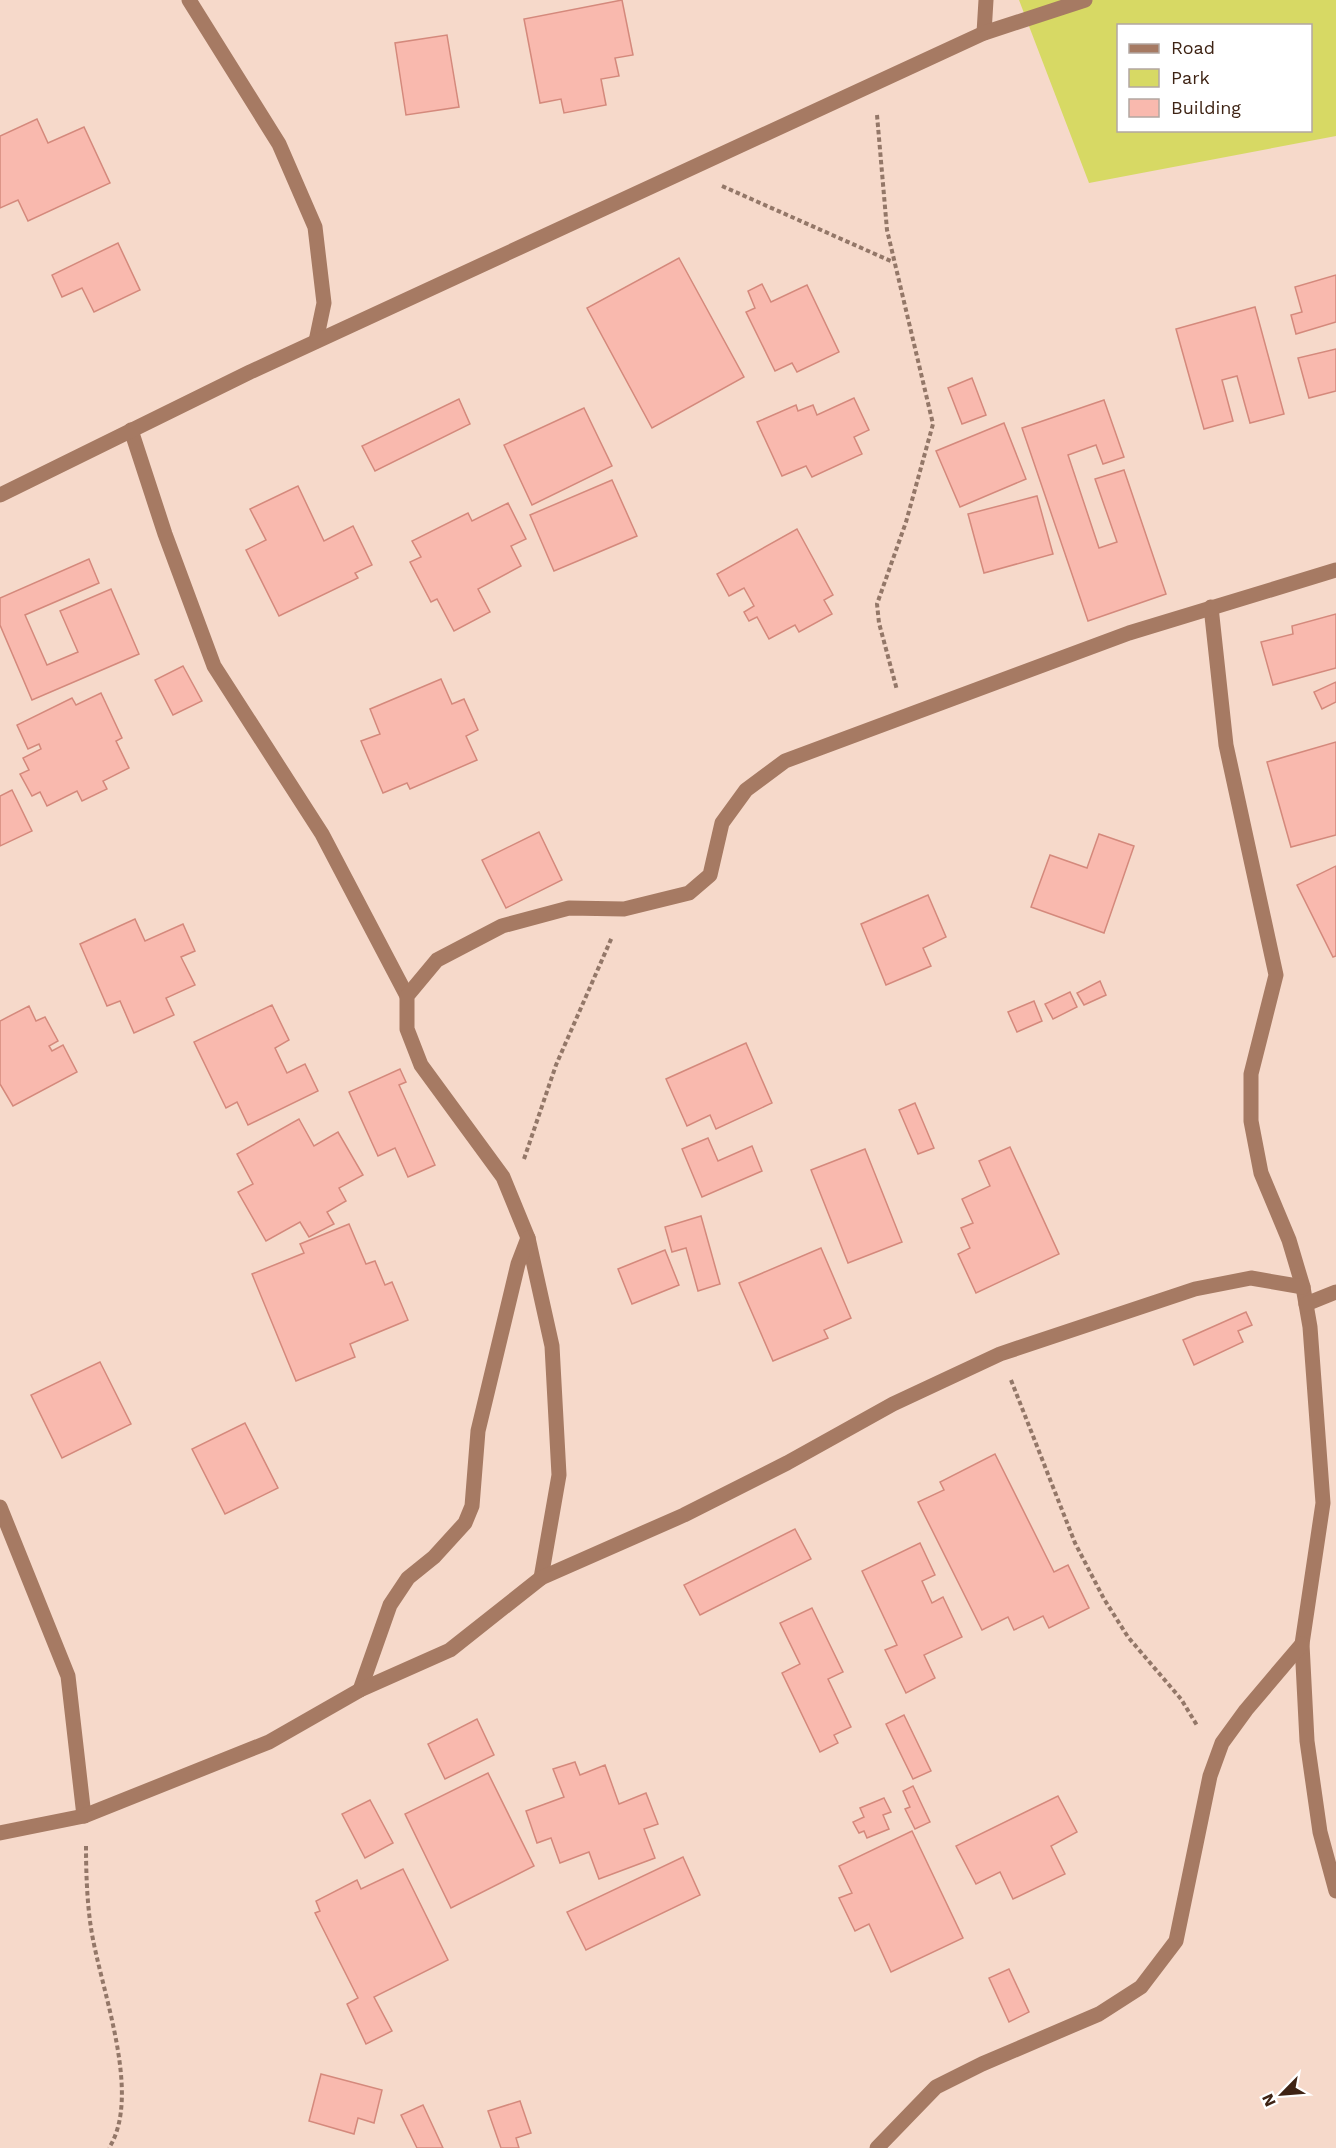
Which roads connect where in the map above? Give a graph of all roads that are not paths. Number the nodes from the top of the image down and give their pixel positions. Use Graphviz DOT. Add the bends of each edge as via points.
graph roads {
  1 [pos="189,0"];
  2 [pos="986,0"];
  3 [pos="1085,0"];
  4 [pos="984,33"];
  5 [pos="316,341"];
  6 [pos="130,430"];
  7 [pos="0,495"];
  8 [pos="1336,570"];
  9 [pos="1211,607"];
  10 [pos="407,996"];
  11 [pos="528,1238"];
  12 [pos="1303,1287"];
  13 [pos="1336,1292"];
  14 [pos="1306,1304"];
  15 [pos="0,1507"];
  16 [pos="541,1578"];
  17 [pos="1302,1644"];
  18 [pos="360,1690"];
  19 [pos="85,1816"];
  20 [pos="0,1833"];
  21 [pos="1336,1891"];
  22 [pos="877,2148"];
  1 -- 5 [label="street" via="279,144 315,227 324,303"];
  2 -- 4 [label="street"];
  3 -- 4 [label="street"];
  4 -- 5 [label="street"];
  5 -- 6 [label="street"];
  6 -- 7 [label="street"];
  6 -- 10 [label="street" via="214,666 322,834"];
  8 -- 9 [label="street"];
  9 -- 10 [label="street" via="1129,633 785,761 746,790 722,823 710,875 689,893 624,909 569,908 502,926 438,960"];
  9 -- 12 [label="street" via="1226,745 1276,975 1251,1074 1251,1121 1261,1173 1289,1240"];
  10 -- 11 [label="street" via="407,1029 421,1065 503,1178"];
  11 -- 16 [label="street" via="552,1346 559,1475"];
  11 -- 18 [label="street" via="518,1264 478,1431 472,1506 465,1523 408,1578 390,1605"];
  12 -- 14 [label="street"];
  12 -- 16 [label="street" via="1251,1278 1195,1289 1000,1354 893,1404 684,1515"];
  13 -- 14 [label="street"];
  14 -- 17 [label="street" via="1323,1503"];
  15 -- 19 [label="street" via="68,1676"];
  16 -- 18 [label="street" via="450,1650"];
  17 -- 21 [label="street" via="1307,1741 1320,1832"];
  17 -- 22 [label="street" via="1245,1710 1217,1755 1176,1941 1141,1987 1099,2014 936,2087"];
  18 -- 19 [label="street" via="269,1742"];
  19 -- 20 [label="street"];
}
